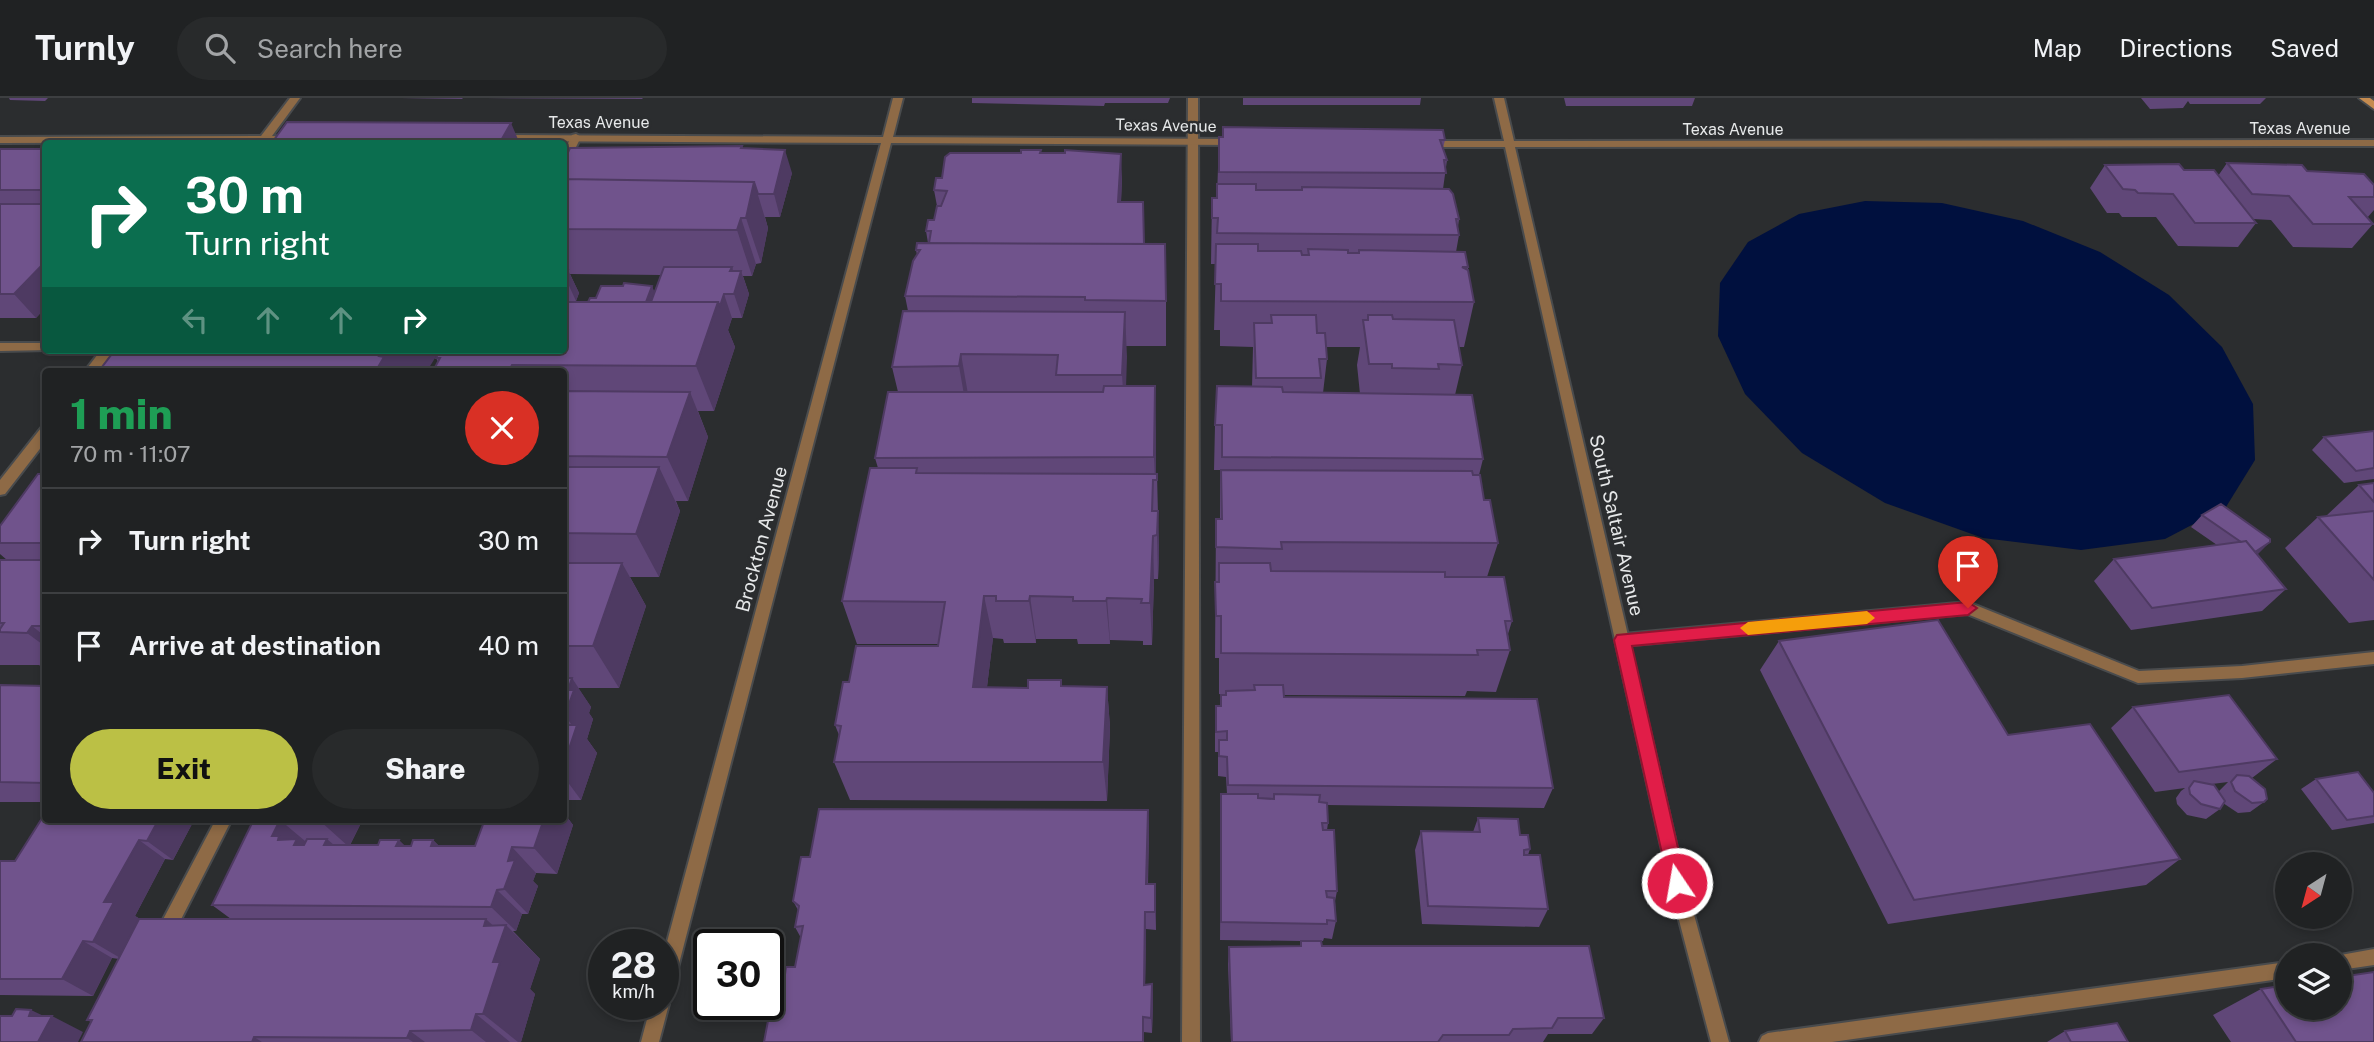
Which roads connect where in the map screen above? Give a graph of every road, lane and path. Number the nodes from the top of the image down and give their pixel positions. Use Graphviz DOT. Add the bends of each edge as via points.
graph roads {
  1 [pos="295,98"];
  2 [pos="898,98"];
  3 [pos="1193,98"];
  4 [pos="1500,98"];
  5 [pos="2364,98"];
  6 [pos="2374,106"];
  7 [pos="576,137"];
  8 [pos="301,138"];
  9 [pos="493,138"];
  10 [pos="890,138"];
  11 [pos="0,140"];
  12 [pos="42,140"];
  13 [pos="264,140"];
  14 [pos="276,140"];
  15 [pos="1193,141"];
  16 [pos="1247,142"];
  17 [pos="2374,143"];
  18 [pos="1410,144"];
  19 [pos="1512,145"];
  20 [pos="567,155"];
  21 [pos="0,347"];
  22 [pos="42,347"];
  23 [pos="105,354"];
  24 [pos="94,368"];
  25 [pos="42,436"];
  26 [pos="0,490"];
  27 [pos="1623,640"];
  28 [pos="2374,658"];
  29 [pos="222,823"];
  30 [pos="679,931"];
  31 [pos="154,955"];
  32 [pos="2374,957"];
  33 [pos="2352,960"];
  34 [pos="2275,972"];
  35 [pos="656,1020"];
  36 [pos="650,1042"];
  37 [pos="1191,1042"];
  38 [pos="1720,1042"];
  39 [pos="1768,1042"];
  1 -- 13 [label="street"];
  2 -- 10 [label="street, Brockton Avenue"];
  3 -- 15 [label="street"];
  4 -- 19 [label="street, South Saltair Avenue"];
  5 -- 6 [label="main road"];
  7 -- 9 [label="street, Texas Avenue"];
  7 -- 10 [label="street, Texas Avenue"];
  7 -- 20 [label="street"];
  8 -- 14 [label="street"];
  10 -- 15 [label="street, Texas Avenue"];
  10 -- 30 [label="street, Brockton Avenue"];
  11 -- 12 [label="street"];
  15 -- 16 [label="street, Texas Avenue"];
  15 -- 37 [label="street"];
  17 -- 19 [label="street, Texas Avenue"];
  18 -- 19 [label="street, Texas Avenue"];
  19 -- 27 [label="street, South Saltair Avenue"];
  21 -- 22 [label="street"];
  23 -- 24 [label="street"];
  25 -- 26 [label="street"];
  27 -- 28 [label="street" via="1968,608 2138,677"];
  27 -- 38 [label="street, South Saltair Avenue" via="1677,883"];
  29 -- 31 [label="street"];
  32 -- 33 [label="street"];
  34 -- 39 [label="street"];
  35 -- 36 [label="street"];
}
